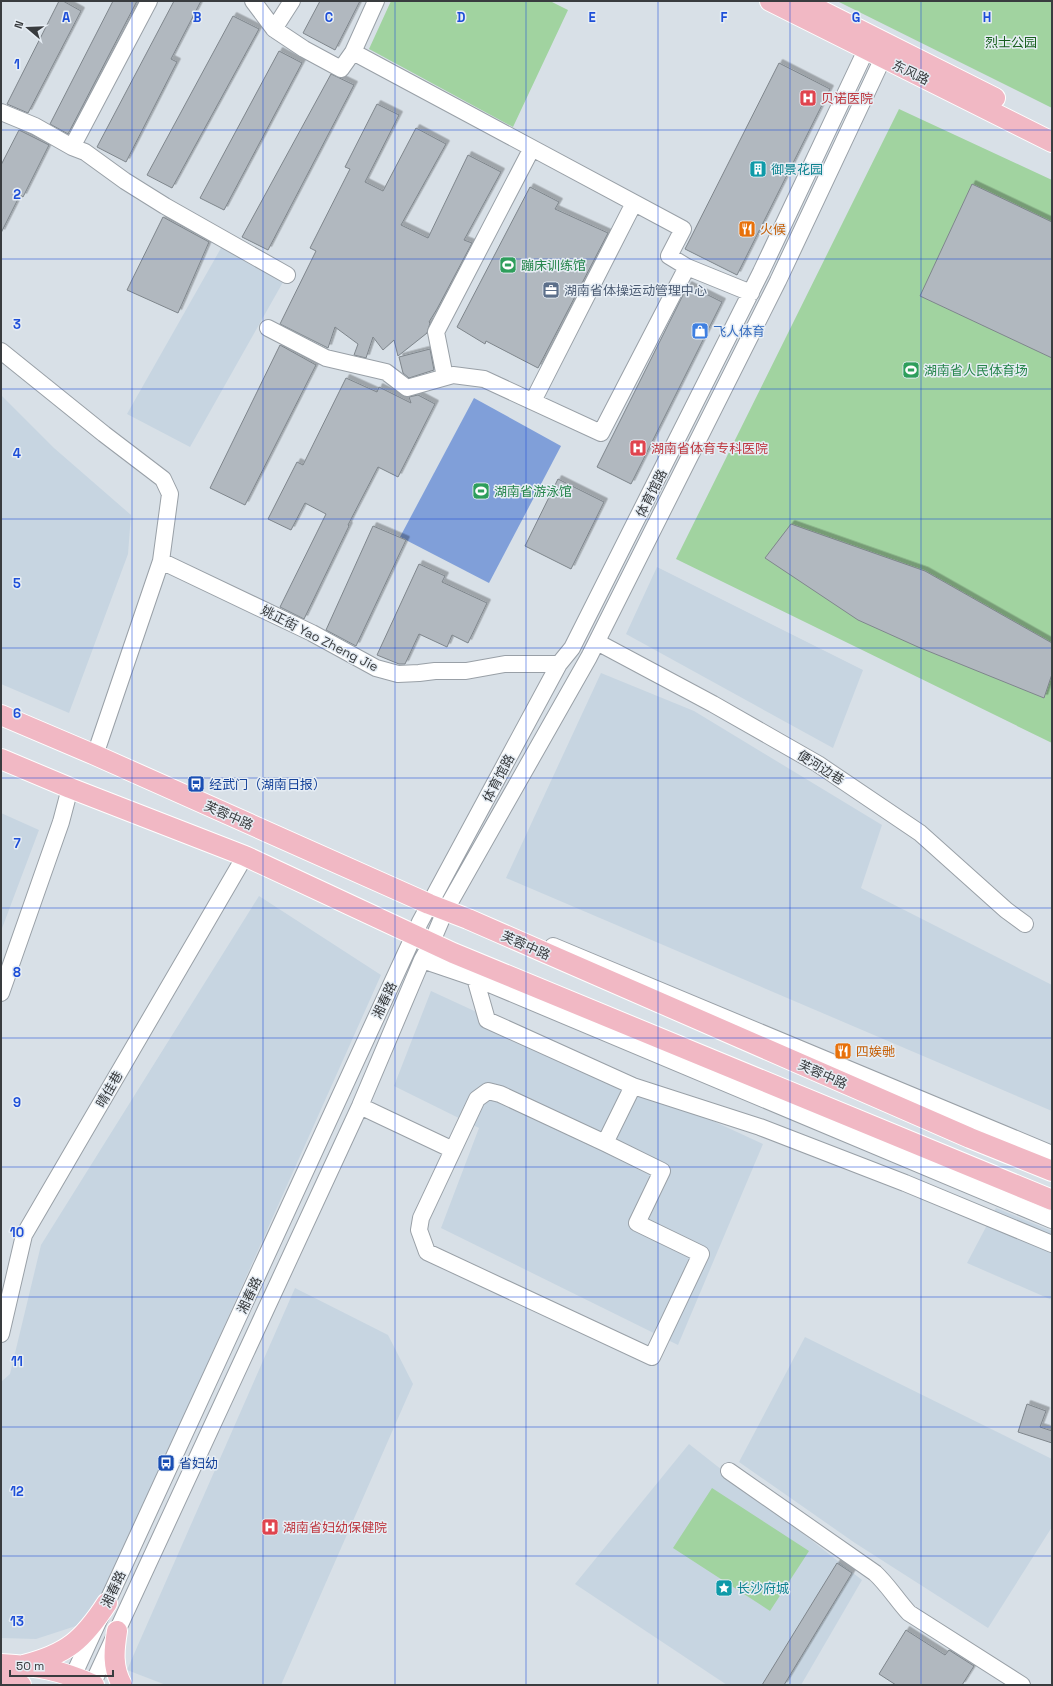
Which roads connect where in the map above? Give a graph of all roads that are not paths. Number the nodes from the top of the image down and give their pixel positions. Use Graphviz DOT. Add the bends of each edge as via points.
graph roads {
  1 [pos="149,1"];
  2 [pos="253,1"];
  3 [pos="292,1"];
  4 [pos="376,1"];
  5 [pos="770,1"];
  6 [pos="802,1"];
  7 [pos="274,29"];
  8 [pos="353,52"];
  9 [pos="874,54"];
  10 [pos="1,112"];
  11 [pos="1052,127"];
  12 [pos="1052,142"];
  13 [pos="72,147"];
  14 [pos="532,148"];
  15 [pos="634,203"];
  16 [pos="687,267"];
  17 [pos="287,275"];
  18 [pos="751,292"];
  19 [pos="268,328"];
  20 [pos="1,351"];
  21 [pos="445,377"];
  22 [pos="533,401"];
  23 [pos="161,561"];
  24 [pos="597,642"];
  25 [pos="559,664"];
  26 [pos="1,715"];
  27 [pos="95,755"];
  28 [pos="1,759"];
  29 [pos="70,788"];
  30 [pos="245,856"];
  31 [pos="441,906"];
  32 [pos="1025,924"];
  33 [pos="423,947"];
  34 [pos="453,954"];
  35 [pos="475,978"];
  36 [pos="1,993"];
  37 [pos="633,1086"];
  38 [pos="360,1106"];
  39 [pos="605,1143"];
  40 [pos="453,1150"];
  41 [pos="1052,1154"];
  42 [pos="1052,1171"];
  43 [pos="1052,1200"];
  44 [pos="1052,1220"];
  45 [pos="1052,1244"];
  46 [pos="1,1334"];
  47 [pos="729,1471"];
  48 [pos="107,1603"];
  49 [pos="117,1630"];
  50 [pos="1,1664"];
  51 [pos="24,1665"];
  52 [pos="71,1681"];
  53 [pos="1,1683"];
  54 [pos="21,1685"];
  55 [pos="93,1685"];
  56 [pos="122,1685"];
  57 [pos="1022,1685"];
  1 -- 13 [label="street"];
  2 -- 7 [label="street"];
  3 -- 7 [label="street"];
  4 -- 8 [label="street"];
  5 -- 9 [label="main road, 东风路"];
  6 -- 11 [label="main road, 东风路"];
  7 -- 8 [label="street" via="341,69"];
  8 -- 14 [label="street"];
  9 -- 12 [label="main road, 东风路"];
  9 -- 18 [label="street, 体育馆路"];
  9 -- 24 [label="street, 体育馆路" via="778,281"];
  10 -- 13 [label="street" via="35,126"];
  13 -- 17 [label="street" via="85,152 165,206"];
  14 -- 15 [label="street"];
  14 -- 21 [label="street" via="436,332"];
  15 -- 16 [label="street" via="683,229 669,256"];
  15 -- 22 [label="street"];
  16 -- 18 [label="street"];
  16 -- 22 [label="street" via="601,433"];
  18 -- 25 [label="street, 体育馆路" via="572,648"];
  19 -- 21 [label="street" via="326,358 386,372 407,388"];
  20 -- 23 [label="street" via="163,479 170,494"];
  21 -- 22 [label="street" via="453,374 484,379"];
  23 -- 25 [label="street, 姚正街 Yao Zheng Jie" via="312,633 376,668 398,674 466,671 505,664"];
  23 -- 27 [label="street"];
  24 -- 31 [label="street, 体育馆路"];
  24 -- 32 [label="street, 便河边巷" via="714,704 818,764 920,833"];
  25 -- 31 [label="street, 体育馆路"];
  26 -- 27 [label="main road, 芙蓉中路"];
  27 -- 31 [label="main road, 芙蓉中路"];
  28 -- 29 [label="main road"];
  29 -- 30 [label="main road"];
  29 -- 36 [label="street" via="61,822"];
  30 -- 33 [label="main road"];
  30 -- 46 [label="street, 晴佳巷" via="24,1235"];
  31 -- 33 [label="street, 湘春路"];
  31 -- 41 [label="street, 芙蓉中路"];
  31 -- 42 [label="main road, 芙蓉中路" via="963,1135"];
  33 -- 34 [label="main road"];
  33 -- 35 [label="street"];
  33 -- 38 [label="street, 湘春路"];
  33 -- 48 [label="street, 湘春路"];
  34 -- 35 [label="main road"];
  34 -- 43 [label="main road"];
  35 -- 37 [label="street" via="487,1020"];
  35 -- 44 [label="street"];
  37 -- 39 [label="street"];
  37 -- 45 [label="street" via="760,1127"];
  38 -- 40 [label="street"];
  38 -- 49 [label="street, 湘春路"];
  39 -- 40 [label="street" via="500,1094 488,1091 477,1099"];
  39 -- 40 [label="street" via="662,1171 637,1223 701,1254 652,1357 427,1252 419,1230 421,1218"];
  47 -- 57 [label="street" via="875,1573 909,1613"];
  48 -- 51 [label="main road" via="88,1630 66,1649"];
  48 -- 52 [label="street, 湘春路"];
  49 -- 55 [label="street, 湘春路"];
  49 -- 56 [label="main road" via="114,1647 115,1672"];
  50 -- 51 [label="main road"];
  51 -- 52 [label="main road" via="57,1671"];
  52 -- 55 [label="main road"];
  53 -- 54 [label="main road"];
}
